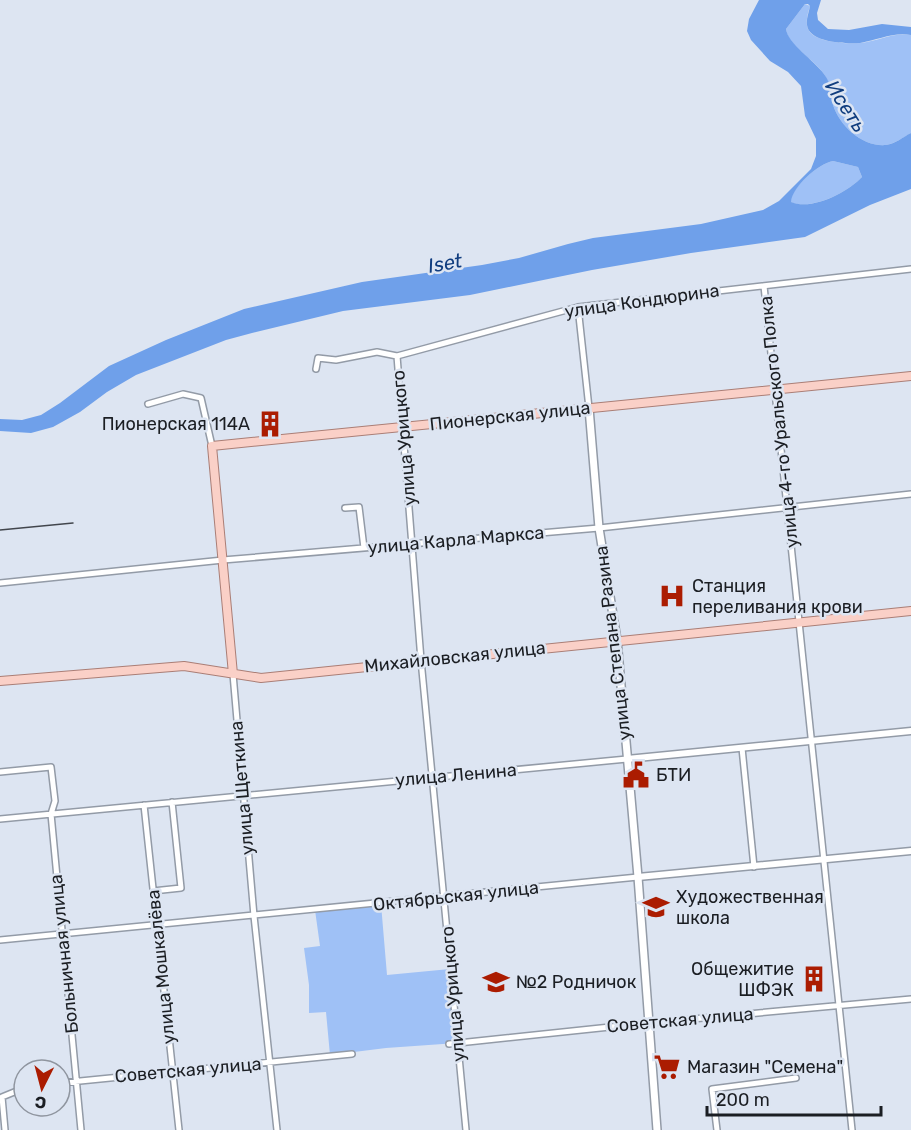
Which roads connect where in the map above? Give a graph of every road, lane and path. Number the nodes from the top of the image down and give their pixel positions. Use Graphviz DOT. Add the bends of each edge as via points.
graph roads {
  1 [pos="911,269"];
  2 [pos="764,286"];
  3 [pos="578,307"];
  4 [pos="398,356"];
  5 [pos="316,369"];
  6 [pos="911,376"];
  7 [pos="776,390"];
  8 [pos="148,404"];
  9 [pos="589,408"];
  10 [pos="403,427"];
  11 [pos="212,446"];
  12 [pos="911,494"];
  13 [pos="345,508"];
  14 [pos="788,508"];
  15 [pos="599,528"];
  16 [pos="413,544"];
  17 [pos="364,548"];
  18 [pos="223,560"];
  19 [pos="0,583"];
  20 [pos="911,611"];
  21 [pos="799,623"];
  22 [pos="616,640"];
  23 [pos="421,660"];
  24 [pos="233,674"];
  25 [pos="0,681"];
  26 [pos="911,731"];
  27 [pos="813,741"];
  28 [pos="742,748"];
  29 [pos="627,759"];
  30 [pos="0,772"];
  31 [pos="432,777"];
  32 [pos="242,795"];
  33 [pos="172,802"];
  34 [pos="144,805"];
  35 [pos="51,814"];
  36 [pos="0,819"];
  37 [pos="911,851"];
  38 [pos="825,860"];
  39 [pos="754,867"];
  40 [pos="638,877"];
  41 [pos="153,891"];
  42 [pos="444,898"];
  43 [pos="254,916"];
  44 [pos="156,926"];
  45 [pos="61,933"];
  46 [pos="0,940"];
  47 [pos="911,999"];
  48 [pos="840,1006"];
  49 [pos="648,1023"];
  50 [pos="457,1043"];
  51 [pos="449,1044"];
  52 [pos="352,1053"];
  53 [pos="270,1062"];
  54 [pos="173,1071"];
  55 [pos="796,1078"];
  56 [pos="76,1080"];
  57 [pos="72,1081"];
  58 [pos="12,1093"];
  59 [pos="5,1130"];
  60 [pos="81,1130"];
  61 [pos="180,1130"];
  62 [pos="277,1130"];
  63 [pos="466,1130"];
  64 [pos="657,1130"];
  65 [pos="717,1130"];
  66 [pos="852,1130"];
  1 -- 2 [label="street, улица Кондюрина"];
  2 -- 3 [label="street, улица Кондюрина"];
  2 -- 7 [label="street, улица 4-го Уральского Полка"];
  3 -- 4 [label="street, улица Кондюрина"];
  3 -- 9 [label="street"];
  4 -- 5 [label="street, улица Кондюрина" via="377,352 336,360 318,358"];
  4 -- 10 [label="street, улица Урицкого"];
  6 -- 7 [label="main road, Пионерская улица"];
  7 -- 9 [label="main road, Пионерская улица"];
  7 -- 14 [label="street, улица 4-го Уральского Полка"];
  8 -- 11 [label="street" via="183,394 201,398"];
  9 -- 10 [label="main road, Пионерская улица"];
  9 -- 15 [label="main road, улица Степана Разина"];
  10 -- 11 [label="main road, Пионерская улица"];
  10 -- 16 [label="street, улица Урицкого"];
  11 -- 18 [label="main road, улица Щеткина"];
  12 -- 14 [label="street, улица Карла Маркса"];
  13 -- 17 [label="street" via="359,507"];
  14 -- 15 [label="street, улица Карла Маркса"];
  14 -- 21 [label="street, улица 4-го Уральского Полка"];
  15 -- 16 [label="street, улица Карла Маркса"];
  15 -- 22 [label="main road, улица Степана Разина"];
  16 -- 17 [label="street, улица Карла Маркса"];
  16 -- 23 [label="street, улица Урицкого"];
  17 -- 18 [label="street, улица Карла Маркса"];
  18 -- 19 [label="street, улица Карла Маркса"];
  18 -- 24 [label="main road, улица Щеткина"];
  20 -- 21 [label="main road, Михайловская улица"];
  21 -- 22 [label="main road, Михайловская улица"];
  21 -- 27 [label="street, улица 4-го Уральского Полка"];
  22 -- 23 [label="main road, Михайловская улица"];
  22 -- 29 [label="main road, улица Степана Разина"];
  23 -- 24 [label="main road, Михайловская улица" via="261,678"];
  23 -- 31 [label="street, улица Урицкого"];
  24 -- 25 [label="main road, Михайловская улица" via="184,666"];
  24 -- 32 [label="street, улица Щеткина"];
  26 -- 27 [label="street, улица Ленина"];
  27 -- 28 [label="street, улица Ленина"];
  27 -- 38 [label="street, улица 4-го Уральского Полка"];
  28 -- 29 [label="street, улица Ленина"];
  28 -- 39 [label="street"];
  29 -- 31 [label="street, улица Ленина"];
  29 -- 40 [label="main road, улица Степана Разина"];
  30 -- 35 [label="street, Больничная улица" via="51,768 55,801"];
  31 -- 32 [label="street, улица Ленина"];
  31 -- 42 [label="street, улица Урицкого"];
  32 -- 33 [label="street, улица Ленина"];
  32 -- 43 [label="street, улица Щеткина"];
  33 -- 34 [label="street, улица Ленина"];
  33 -- 41 [label="street" via="181,888"];
  34 -- 35 [label="street, улица Ленина"];
  34 -- 41 [label="street, улица Мошкалёва"];
  35 -- 36 [label="street, улица Ленина"];
  35 -- 45 [label="street, Больничная улица"];
  37 -- 38 [label="street, Октябрьская улица"];
  38 -- 39 [label="street, Октябрьская улица"];
  38 -- 48 [label="street, улица 4-го Уральского Полка"];
  39 -- 40 [label="street, Октябрьская улица"];
  40 -- 42 [label="street, Октябрьская улица"];
  40 -- 49 [label="main road, улица Степана Разина"];
  41 -- 44 [label="street, улица Мошкалёва"];
  42 -- 43 [label="street, Октябрьская улица"];
  42 -- 50 [label="street, улица Урицкого"];
  43 -- 44 [label="street, Октябрьская улица"];
  43 -- 53 [label="street, улица Щеткина"];
  44 -- 45 [label="street, Октябрьская улица"];
  44 -- 54 [label="street, улица Мошкалёва"];
  45 -- 46 [label="street, Октябрьская улица"];
  45 -- 56 [label="street, Больничная улица"];
  47 -- 48 [label="street, Советская улица"];
  48 -- 49 [label="street, Советская улица"];
  48 -- 66 [label="street, улица 4-го Уральского Полка"];
  49 -- 50 [label="street, Советская улица"];
  49 -- 64 [label="main road, улица Степана Разина"];
  50 -- 51 [label="street, Советская улица"];
  50 -- 63 [label="street, улица Урицкого"];
  52 -- 53 [label="street, Советская улица"];
  53 -- 54 [label="street, Советская улица"];
  53 -- 62 [label="street, улица Щеткина"];
  54 -- 56 [label="street, Советская улица"];
  54 -- 61 [label="street, улица Мошкалёва"];
  55 -- 65 [label="street" via="711,1089"];
  56 -- 57 [label="street, Советская улица"];
  56 -- 60 [label="street, Больничная улица"];
  58 -- 59 [label="street" via="2,1097"];
}
